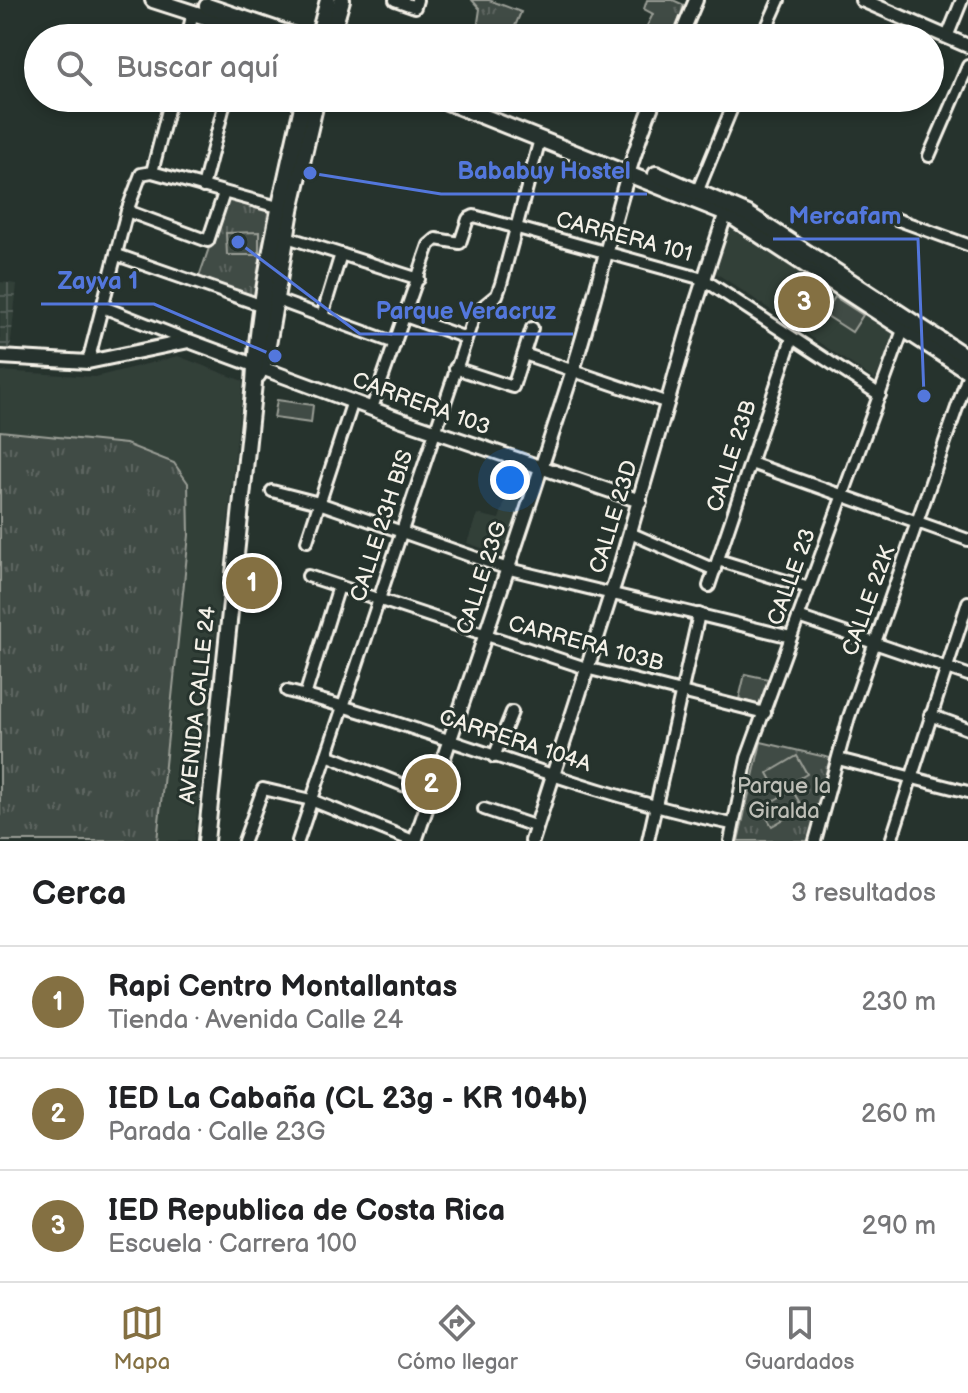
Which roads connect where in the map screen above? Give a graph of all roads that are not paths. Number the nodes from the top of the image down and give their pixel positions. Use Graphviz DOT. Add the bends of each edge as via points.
graph roads {
  1 [pos="153,0"];
  2 [pos="328,0"];
  3 [pos="342,0"];
  4 [pos="395,0"];
  5 [pos="779,0"];
  6 [pos="862,0"];
  7 [pos="962,0"];
  8 [pos="692,1"];
  9 [pos="169,2"];
  10 [pos="416,3"];
  11 [pos="191,6"];
  12 [pos="225,24"];
  13 [pos="253,24"];
  14 [pos="322,24"];
  15 [pos="335,24"];
  16 [pos="685,24"];
  17 [pos="768,24"];
  18 [pos="917,24"];
  19 [pos="944,36"];
  20 [pos="947,37"];
  21 [pos="968,46"];
  22 [pos="968,66"];
  23 [pos="167,112"];
  24 [pos="222,112"];
  25 [pos="302,112"];
  26 [pos="313,112"];
  27 [pos="472,112"];
  28 [pos="494,112"];
  29 [pos="650,112"];
  30 [pos="730,112"];
  31 [pos="540,139"];
  32 [pos="929,156"];
  33 [pos="630,169"];
  34 [pos="148,172"];
  35 [pos="203,187"];
  36 [pos="698,190"];
  37 [pos="224,193"];
  38 [pos="285,208"];
  39 [pos="728,208"];
  40 [pos="127,211"];
  41 [pos="896,219"];
  42 [pos="515,227"];
  43 [pos="287,237"];
  44 [pos="968,245"];
  45 [pos="341,254"];
  46 [pos="608,254"];
  47 [pos="117,255"];
  48 [pos="419,279"];
  49 [pos="703,279"];
  50 [pos="270,303"];
  51 [pos="103,307"];
  52 [pos="322,316"];
  53 [pos="405,316"];
  54 [pos="532,328"];
  55 [pos="903,330"];
  56 [pos="466,338"];
  57 [pos="792,338"];
  58 [pos="189,341"];
  59 [pos="395,343"];
  60 [pos="524,354"];
  61 [pos="0,357"];
  62 [pos="968,358"];
  63 [pos="88,362"];
  64 [pos="258,366"];
  65 [pos="455,368"];
  66 [pos="573,371"];
  67 [pos="968,374"];
  68 [pos="880,395"];
  69 [pos="353,401"];
  70 [pos="668,403"];
  71 [pos="372,408"];
  72 [pos="434,431"];
  73 [pos="751,463"];
  74 [pos="539,467"];
  75 [pos="272,491"];
  76 [pos="842,496"];
  77 [pos="640,501"];
  78 [pos="319,503"];
  79 [pos="918,522"];
  80 [pos="630,533"];
  81 [pos="401,534"];
  82 [pos="968,540"];
  83 [pos="307,541"];
  84 [pos="716,565"];
  85 [pos="505,568"];
  86 [pos="308,576"];
  87 [pos="339,586"];
  88 [pos="709,586"];
  89 [pos="809,588"];
  90 [pos="611,593"];
  91 [pos="380,599"];
  92 [pos="967,606"];
  93 [pos="699,614"];
  94 [pos="798,617"];
  95 [pos="484,637"];
  96 [pos="791,637"];
  97 [pos="874,642"];
  98 [pos="945,667"];
  99 [pos="586,668"];
  100 [pos="968,675"];
  101 [pos="682,690"];
  102 [pos="287,691"];
  103 [pos="305,696"];
  104 [pos="344,705"];
  105 [pos="512,712"];
  106 [pos="765,713"];
  107 [pos="930,715"];
  108 [pos="968,729"];
  109 [pos="449,741"];
  110 [pos="327,755"];
  111 [pos="494,757"];
  112 [pos="838,759"];
  113 [pos="553,774"];
  114 [pos="910,777"];
  115 [pos="968,792"];
  116 [pos="431,796"];
  117 [pos="311,800"];
  118 [pos="484,809"];
  119 [pos="656,809"];
  120 [pos="732,824"];
  121 [pos="537,827"];
  122 [pos="206,841"];
  123 [pos="244,841"];
  124 [pos="298,841"];
  125 [pos="414,841"];
  126 [pos="532,841"];
  127 [pos="648,841"];
  128 [pos="730,841"];
  129 [pos="815,841"];
  130 [pos="891,841"];
  1 -- 9 [label="main road"];
  2 -- 14 [label="main road"];
  3 -- 15 [label="main road"];
  4 -- 10 [label="street"];
  5 -- 17 [label="street"];
  6 -- 18 [label="street"];
  7 -- 20 [label="street"];
  8 -- 16 [label="street"];
  9 -- 11 [label="main road"];
  11 -- 12 [label="main road"];
  11 -- 13 [label="main road"];
  19 -- 20 [label="street"];
  20 -- 21 [label="street"];
  22 -- 32 [label="street"];
  23 -- 34 [label="street"];
  24 -- 35 [label="street"];
  25 -- 38 [label="main road, AVENIDA CALLE 24"];
  26 -- 38 [label="main road, AVENIDA CALLE 24"];
  27 -- 31 [label="main road"];
  28 -- 33 [label="main road"];
  29 -- 33 [label="street, CALLE 23G"];
  30 -- 36 [label="street"];
  31 -- 33 [label="main road"];
  31 -- 42 [label="street, CALLE 23H BIS"];
  33 -- 36 [label="main road"];
  33 -- 39 [label="main road"];
  33 -- 46 [label="street, CALLE 23G"];
  34 -- 35 [label="street"];
  34 -- 40 [label="street"];
  35 -- 37 [label="street"];
  36 -- 39 [label="main road"];
  37 -- 38 [label="street"];
  37 -- 40 [label="street" via="208,241"];
  38 -- 43 [label="main road, AVENIDA CALLE 24"];
  38 -- 50 [label="main road, AVENIDA CALLE 24"];
  39 -- 49 [label="street, CALLE 23D"];
  39 -- 55 [label="main road"];
  39 -- 62 [label="main road" via="843,273"];
  40 -- 47 [label="street"];
  41 -- 44 [label="street"];
  42 -- 46 [label="street, CARRERA 101"];
  42 -- 48 [label="street, CARRERA 101" via="470,217 460,243 431,242"];
  42 -- 56 [label="street, CALLE 23H BIS" via="497,295 475,313"];
  43 -- 45 [label="street"];
  43 -- 50 [label="main road, AVENIDA CALLE 24"];
  45 -- 48 [label="street"];
  45 -- 52 [label="street"];
  46 -- 49 [label="street, CARRERA 101"];
  46 -- 66 [label="street, CALLE 23G"];
  47 -- 50 [label="street"];
  47 -- 51 [label="street"];
  48 -- 53 [label="street"];
  49 -- 57 [label="street, CARRERA 101"];
  49 -- 70 [label="street, CALLE 23D"];
  50 -- 52 [label="street"];
  50 -- 64 [label="main road, AVENIDA CALLE 24"];
  51 -- 58 [label="street, CARRERA 103"];
  51 -- 63 [label="street"];
  52 -- 59 [label="street"];
  53 -- 56 [label="street"];
  53 -- 59 [label="street"];
  54 -- 60 [label="street"];
  55 -- 67 [label="main road"];
  55 -- 68 [label="street, CALLE 23"];
  56 -- 65 [label="street, CALLE 23H BIS"];
  57 -- 68 [label="street, CARRERA 101"];
  57 -- 73 [label="street, CALLE 23B"];
  58 -- 63 [label="street"];
  58 -- 64 [label="street, CARRERA 103"];
  59 -- 71 [label="street"];
  60 -- 65 [label="street" via="515,386"];
  60 -- 66 [label="street"];
  61 -- 63 [label="street"];
  64 -- 69 [label="street, CARRERA 103"];
  64 -- 122 [label="main road, AVENIDA CALLE 24"];
  65 -- 72 [label="street, CALLE 23H BIS"];
  66 -- 70 [label="street"];
  66 -- 74 [label="street, CALLE 23G"];
  67 -- 79 [label="street, CALLE 22K"];
  68 -- 76 [label="street, CALLE 23"];
  69 -- 71 [label="street, CARRERA 103"];
  69 -- 78 [label="street"];
  70 -- 77 [label="street, CALLE 23D"];
  71 -- 72 [label="street, CARRERA 103"];
  72 -- 74 [label="street, CARRERA 103"];
  72 -- 81 [label="street, CALLE 23H BIS"];
  73 -- 76 [label="street"];
  73 -- 84 [label="street, CALLE 23B"];
  74 -- 77 [label="street, CARRERA 103"];
  74 -- 85 [label="street, CALLE 23G"];
  75 -- 78 [label="street"];
  76 -- 79 [label="street"];
  76 -- 89 [label="street, CALLE 23"];
  77 -- 80 [label="street, CALLE 23D"];
  78 -- 81 [label="street"];
  78 -- 83 [label="street"];
  79 -- 82 [label="street"];
  79 -- 97 [label="street, CALLE 22K"];
  80 -- 84 [label="street"];
  80 -- 90 [label="street, CALLE 23D"];
  81 -- 85 [label="street"];
  81 -- 91 [label="street, CALLE 23H BIS"];
  84 -- 88 [label="street, CALLE 23B"];
  84 -- 89 [label="street"];
  85 -- 90 [label="street"];
  85 -- 95 [label="street, CALLE 23G"];
  86 -- 87 [label="street, CARRERA 103B"];
  87 -- 91 [label="street, CARRERA 103B"];
  87 -- 103 [label="street"];
  89 -- 94 [label="street, CALLE 23"];
  90 -- 93 [label="street"];
  90 -- 99 [label="street, CALLE 23D"];
  91 -- 95 [label="street, CARRERA 103B"];
  91 -- 104 [label="street, CALLE 23H BIS"];
  92 -- 98 [label="street"];
  93 -- 96 [label="street"];
  93 -- 101 [label="street"];
  94 -- 96 [label="street, CALLE 23"];
  94 -- 97 [label="street"];
  95 -- 99 [label="street, CARRERA 103B"];
  95 -- 109 [label="street, CALLE 23G"];
  96 -- 106 [label="street, CALLE 23"];
  97 -- 98 [label="street"];
  97 -- 112 [label="street, CALLE 22K"];
  98 -- 100 [label="street"];
  98 -- 107 [label="street"];
  99 -- 101 [label="street, CARRERA 103B"];
  99 -- 113 [label="street, CALLE 23D"];
  101 -- 106 [label="street, CARRERA 103B"];
  101 -- 119 [label="street"];
  102 -- 103 [label="street, CARRERA 104A"];
  103 -- 104 [label="street, CARRERA 104A"];
  104 -- 109 [label="street, CARRERA 104A"];
  104 -- 110 [label="street, CALLE 23H BIS"];
  105 -- 111 [label="street"];
  106 -- 120 [label="street, CALLE 23" via="747,758"];
  107 -- 108 [label="street"];
  107 -- 114 [label="street"];
  109 -- 111 [label="street, CARRERA 104A"];
  109 -- 116 [label="street, CALLE 23G"];
  110 -- 116 [label="street"];
  110 -- 117 [label="street, CALLE 23H BIS"];
  111 -- 113 [label="street, CARRERA 104A"];
  112 -- 114 [label="street"];
  112 -- 129 [label="street, CALLE 22K"];
  113 -- 119 [label="street, CARRERA 104A"];
  113 -- 121 [label="street, CALLE 23D"];
  114 -- 115 [label="street"];
  114 -- 130 [label="street"];
  116 -- 125 [label="street, CALLE 23G"];
  117 -- 123 [label="street" via="263,789"];
  117 -- 124 [label="street, CALLE 23H BIS"];
  117 -- 125 [label="street"];
  118 -- 121 [label="street"];
  119 -- 120 [label="street, CARRERA 104A"];
  119 -- 127 [label="street"];
  120 -- 128 [label="street, CALLE 23"];
  121 -- 126 [label="street, CALLE 23D"];
}
